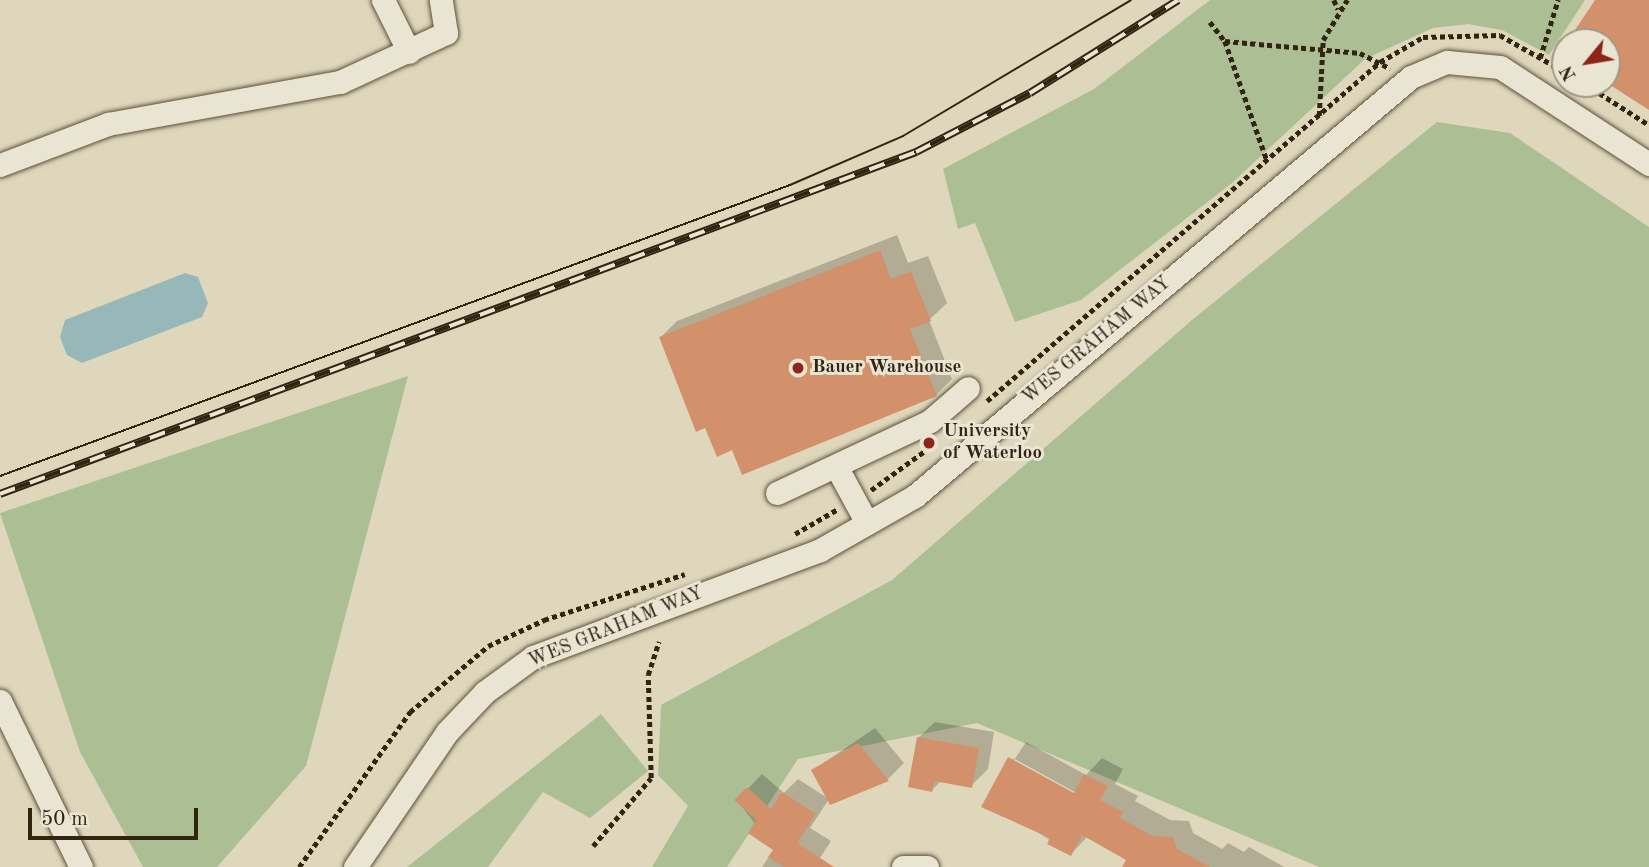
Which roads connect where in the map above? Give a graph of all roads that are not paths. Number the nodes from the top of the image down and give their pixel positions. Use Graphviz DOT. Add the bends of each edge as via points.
graph roads {
  1 [pos="383,0"];
  2 [pos="441,0"];
  3 [pos="409,52"];
  4 [pos="1649,164"];
  5 [pos="0,165"];
  6 [pos="968,388"];
  7 [pos="836,466"];
  8 [pos="777,493"];
  9 [pos="867,523"];
  10 [pos="0,702"];
  11 [pos="81,867"];
  12 [pos="355,867"];
  13 [pos="903,867"];
  14 [pos="927,867"];
  1 -- 3 [label="street"];
  2 -- 3 [label="street" via="446,33"];
  3 -- 5 [label="street" via="340,82 108,124"];
  4 -- 9 [label="street, WES GRAHAM WAY" via="1500,67 1471,60 1428,68 1358,119 915,496"];
  6 -- 7 [label="street" via="930,421"];
  7 -- 8 [label="street"];
  7 -- 9 [label="street"];
  9 -- 12 [label="street, WES GRAHAM WAY" via="820,550 533,657 485,692 447,732"];
  10 -- 11 [label="street"];
  13 -- 14 [label="street"];
}
